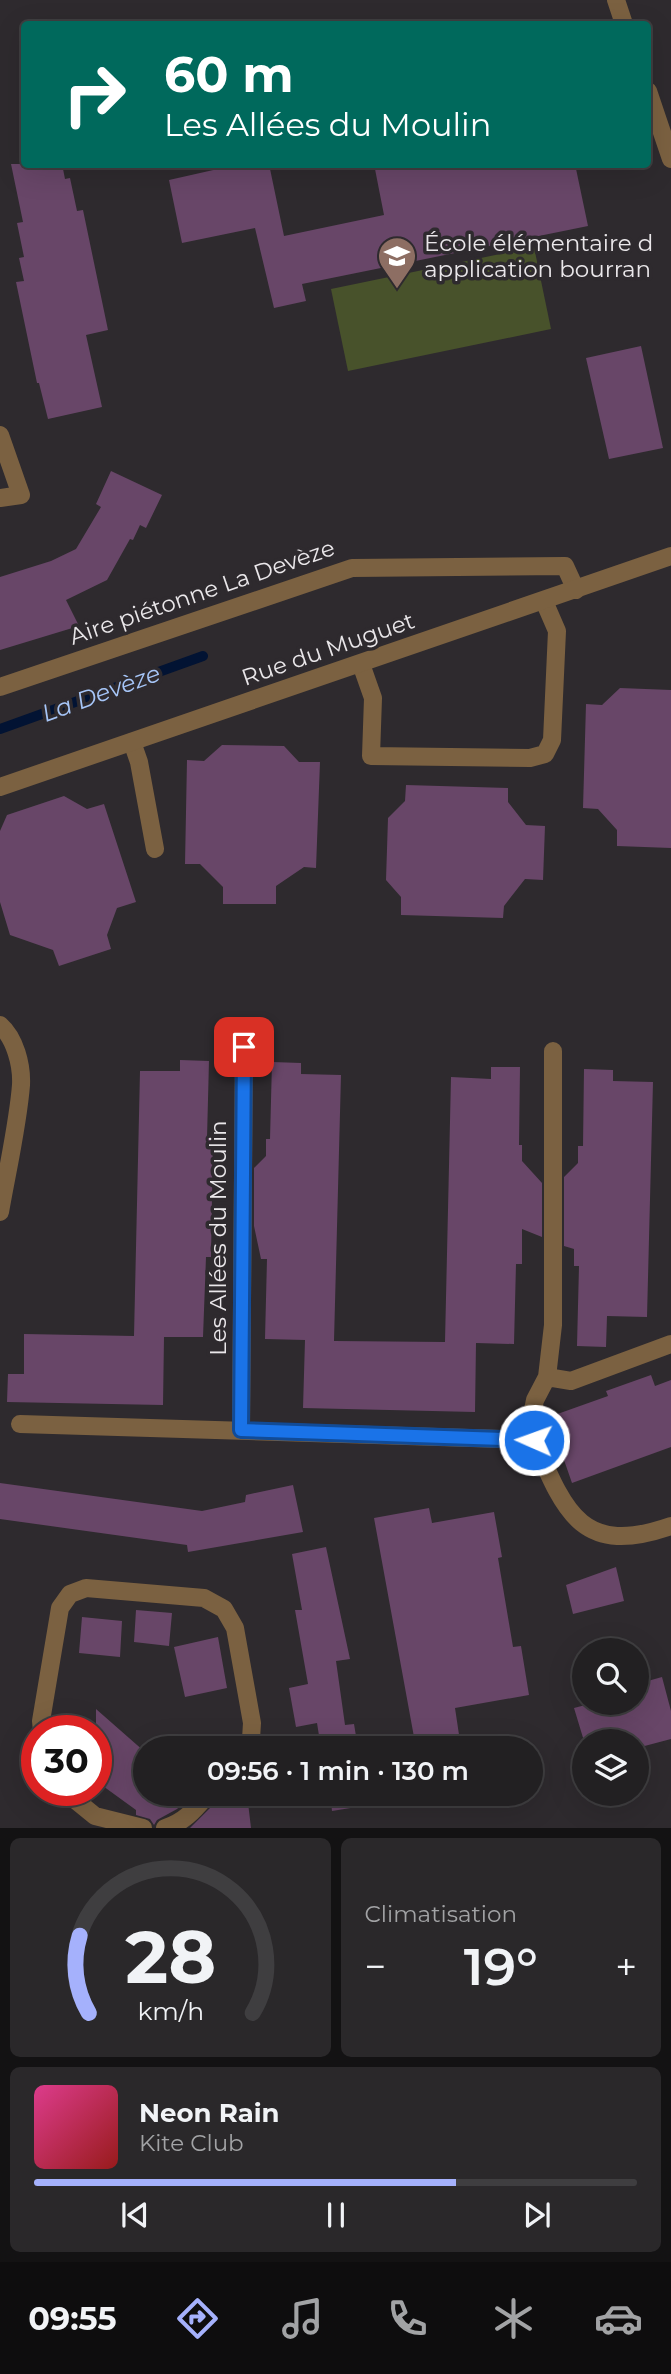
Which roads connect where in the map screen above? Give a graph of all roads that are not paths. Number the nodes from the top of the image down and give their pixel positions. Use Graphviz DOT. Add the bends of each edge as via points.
graph roads {
  1 [pos="616,0"];
  2 [pos="623,21"];
  3 [pos="651,100"];
  4 [pos="671,159"];
  5 [pos="0,435"];
  6 [pos="0,498"];
  7 [pos="671,556"];
  8 [pos="576,590"];
  9 [pos="544,601"];
  10 [pos="361,664"];
  11 [pos="0,687"];
  12 [pos="132,742"];
  13 [pos="0,787"];
  14 [pos="155,849"];
  15 [pos="0,1025"];
  16 [pos="244,1047"];
  17 [pos="553,1051"];
  18 [pos="0,1212"];
  19 [pos="671,1344"];
  20 [pos="547,1377"];
  21 [pos="20,1424"];
  22 [pos="241,1430"];
  23 [pos="534,1440"];
  24 [pos="671,1526"];
  25 [pos="42,1715"];
  26 [pos="251,1736"];
  27 [pos="83,1806"];
  28 [pos="198,1806"];
  29 [pos="144,1828"];
  30 [pos="165,1828"];
  1 -- 2 [label="street"];
  3 -- 4 [label="street"];
  5 -- 6 [label="street" via="21,495"];
  7 -- 8 [label="street, Rue du Muguet"];
  8 -- 9 [label="street, Rue du Muguet"];
  8 -- 11 [label="street, Aire piétonne La Devèze" via="565,566 352,568"];
  9 -- 10 [label="street, Rue du Muguet"];
  9 -- 10 [label="street" via="556,631 552,740 545,754 530,758 371,756 373,698"];
  10 -- 12 [label="street, Rue du Muguet"];
  12 -- 13 [label="street, Rue du Muguet"];
  12 -- 14 [label="street"];
  15 -- 18 [label="street" via="17,1053 21,1083"];
  16 -- 22 [label="street, Les Allées du Moulin"];
  17 -- 20 [label="street" via="553,1325"];
  19 -- 20 [label="street" via="571,1381"];
  20 -- 23 [label="street" via="535,1400"];
  21 -- 22 [label="street"];
  22 -- 23 [label="street"];
  23 -- 24 [label="street" via="557,1494 576,1520 600,1532 628,1537"];
  25 -- 26 [label="street" via="60,1608 71,1594 86,1588 204,1598 224,1609 234,1628"];
  27 -- 29 [label="street" via="95,1816"];
  28 -- 30 [label="street"];
}
